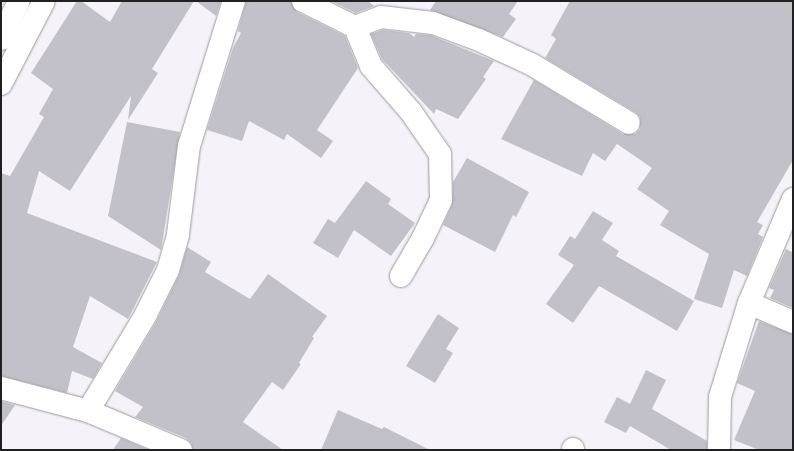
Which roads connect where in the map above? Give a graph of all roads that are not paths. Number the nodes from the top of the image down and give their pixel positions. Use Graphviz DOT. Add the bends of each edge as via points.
graph roads {
  1 [pos="19,1"];
  2 [pos="44,1"];
  3 [pos="234,1"];
  4 [pos="304,1"];
  5 [pos="355,27"];
  6 [pos="1,39"];
  7 [pos="1,84"];
  8 [pos="629,123"];
  9 [pos="793,199"];
  10 [pos="401,276"];
  11 [pos="749,303"];
  12 [pos="793,322"];
  13 [pos="1,388"];
  14 [pos="88,411"];
  15 [pos="181,450"];
  16 [pos="719,450"];
  1 -- 6 [label="main road"];
  2 -- 7 [label="main road"];
  3 -- 14 [label="main road" via="189,146 178,234 168,270 145,316"];
  4 -- 5 [label="main road"];
  5 -- 8 [label="main road" via="381,18 433,23 479,40 531,64"];
  5 -- 10 [label="main road" via="371,66 411,112 440,154 441,200"];
  9 -- 11 [label="main road"];
  11 -- 12 [label="main road"];
  11 -- 16 [label="main road" via="720,397"];
  13 -- 14 [label="main road"];
  14 -- 15 [label="main road"];
}
